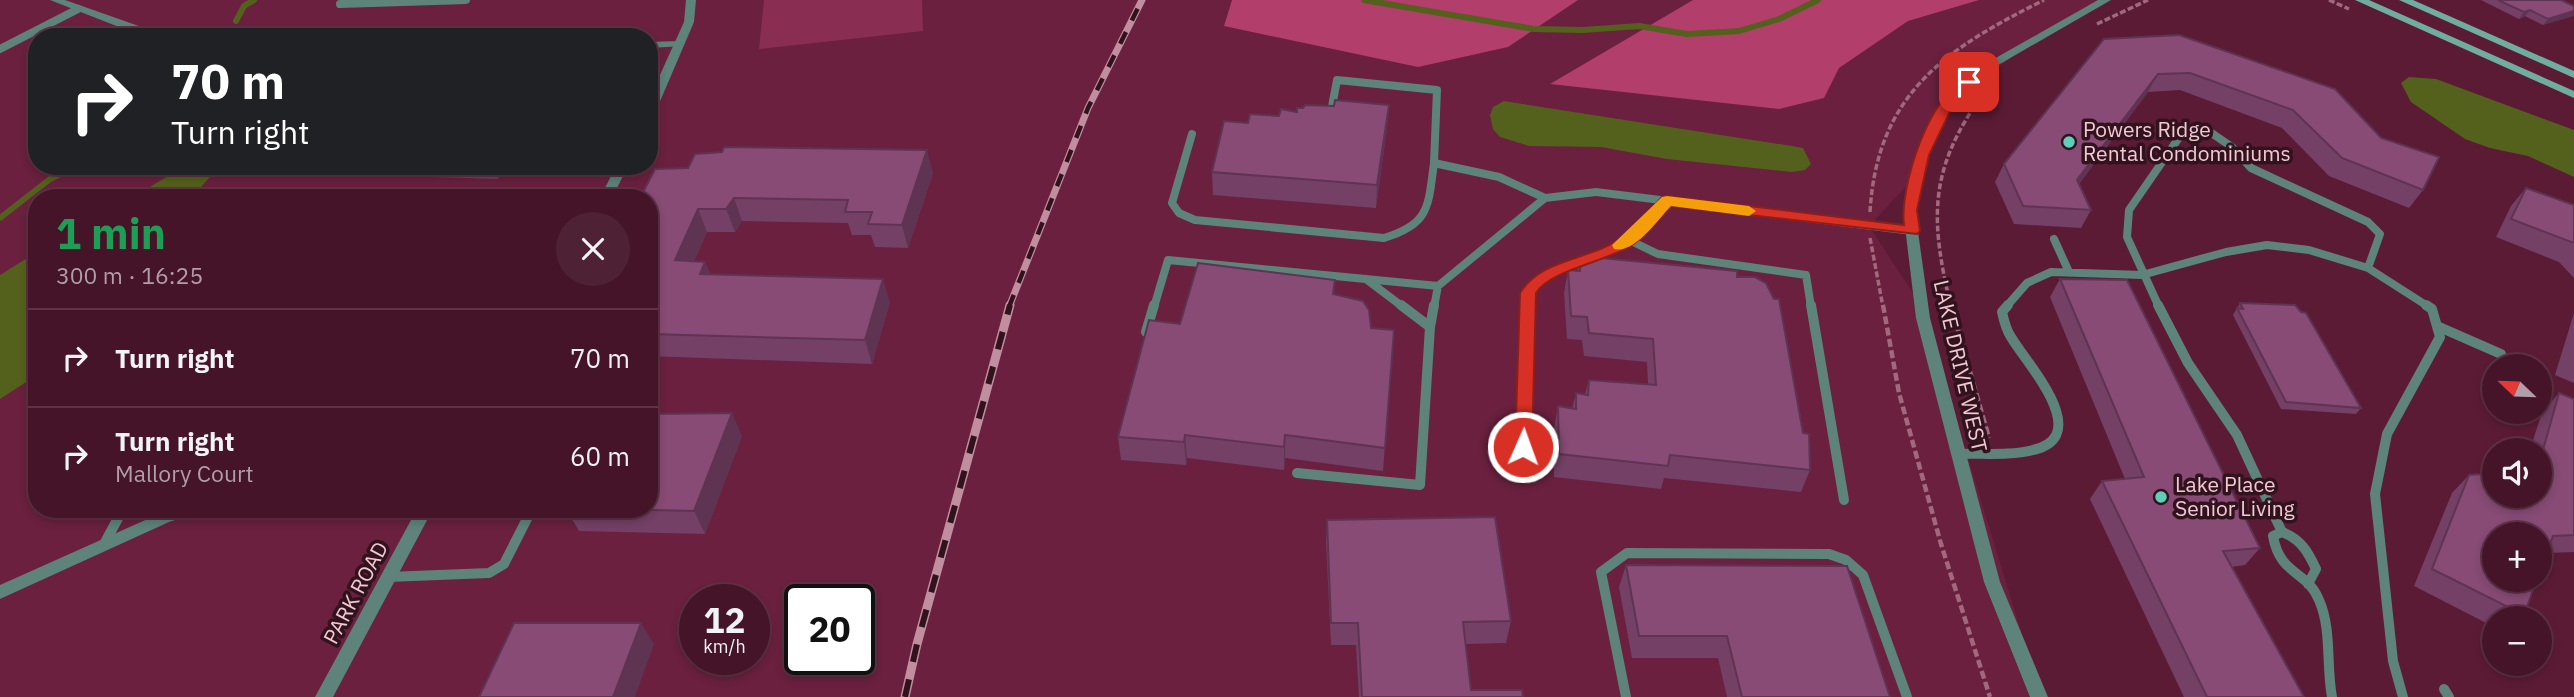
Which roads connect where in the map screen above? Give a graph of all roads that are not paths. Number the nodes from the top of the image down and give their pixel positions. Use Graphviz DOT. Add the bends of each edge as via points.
graph roads {
  1 [pos="55,0"];
  2 [pos="466,0"];
  3 [pos="691,0"];
  4 [pos="2106,0"];
  5 [pos="2360,0"];
  6 [pos="2404,0"];
  7 [pos="340,4"];
  8 [pos="78,9"];
  9 [pos="41,28"];
  10 [pos="137,28"];
  11 [pos="28,35"];
  12 [pos="680,44"];
  13 [pos="658,45"];
  14 [pos="0,49"];
  15 [pos="2574,75"];
  16 [pos="658,93"];
  17 [pos="2574,95"];
  18 [pos="1329,119"];
  19 [pos="1192,134"];
  20 [pos="1434,163"];
  21 [pos="1545,198"];
  22 [pos="1667,201"];
  23 [pos="1912,231"];
  24 [pos="2054,239"];
  25 [pos="1629,240"];
  26 [pos="2368,268"];
  27 [pos="2069,272"];
  28 [pos="2142,275"];
  29 [pos="1366,279"];
  30 [pos="1438,286"];
  31 [pos="2437,326"];
  32 [pos="1430,327"];
  33 [pos="1145,336"];
  34 [pos="2501,354"];
  35 [pos="1523,447"];
  36 [pos="1958,454"];
  37 [pos="1297,474"];
  38 [pos="1844,500"];
  39 [pos="117,518"];
  40 [pos="163,518"];
  41 [pos="420,518"];
  42 [pos="527,518"];
  43 [pos="2282,532"];
  44 [pos="103,546"];
  45 [pos="388,577"];
  46 [pos="2308,584"];
  47 [pos="0,592"];
  48 [pos="324,697"];
  49 [pos="1626,697"];
  50 [pos="1907,697"];
  51 [pos="2039,697"];
  52 [pos="2332,697"];
  53 [pos="2403,697"];
  1 -- 8 [label="street"];
  2 -- 7 [label="lane"];
  3 -- 12 [label="street"];
  4 -- 23 [label="street, LAKE DRIVE WEST" via="1989,66 1950,97 1922,155 1909,210"];
  5 -- 17 [label="main road"];
  6 -- 15 [label="main road"];
  8 -- 9 [label="lane"];
  8 -- 10 [label="street"];
  11 -- 14 [label="lane"];
  12 -- 13 [label="street"];
  12 -- 16 [label="street"];
  18 -- 20 [label="lane" via="1337,80 1437,90"];
  19 -- 20 [label="lane" via="1172,203 1179,213 1195,220 1384,238 1419,225 1426,215"];
  20 -- 21 [label="lane" via="1499,177"];
  21 -- 22 [label="street" via="1597,192"];
  21 -- 30 [label="lane"];
  22 -- 23 [label="street"];
  22 -- 25 [label="lane"];
  23 -- 36 [label="street, LAKE DRIVE WEST" via="1923,318"];
  24 -- 27 [label="lane"];
  25 -- 35 [label="lane" via="1596,258 1555,270 1536,281 1528,293"];
  25 -- 38 [label="lane" via="1658,254 1807,275"];
  26 -- 28 [label="lane" via="2309,250 2267,245"];
  26 -- 28 [label="lane" via="2380,234 2368,222 2251,168 2210,132 2187,126 2129,211 2127,237"];
  26 -- 31 [label="lane" via="2432,309"];
  27 -- 28 [label="lane"];
  27 -- 36 [label="lane" via="2051,272 2027,283 2002,312 2008,334 2053,397 2061,421 2054,439 2043,448"];
  28 -- 43 [label="lane" via="2188,363 2236,435"];
  29 -- 30 [label="lane"];
  29 -- 32 [label="lane"];
  29 -- 33 [label="lane" via="1168,260"];
  30 -- 32 [label="lane"];
  31 -- 34 [label="lane"];
  31 -- 53 [label="lane" via="2440,337 2388,434 2375,494 2393,661"];
  32 -- 37 [label="lane" via="1420,485"];
  36 -- 51 [label="street, LAKE DRIVE WEST" via="1992,582"];
  39 -- 44 [label="lane"];
  40 -- 44 [label="street"];
  41 -- 45 [label="street, PARK ROAD"];
  42 -- 45 [label="lane" via="504,564 489,573"];
  43 -- 46 [label="lane" via="2302,541 2316,569"];
  43 -- 46 [label="lane" via="2273,536 2274,551 2286,570"];
  44 -- 47 [label="street"];
  45 -- 48 [label="street, PARK ROAD"];
  46 -- 52 [label="lane" via="2319,600"];
  49 -- 50 [label="lane" via="1601,572 1627,553 1640,553 1829,554 1846,560 1863,575"];
}
